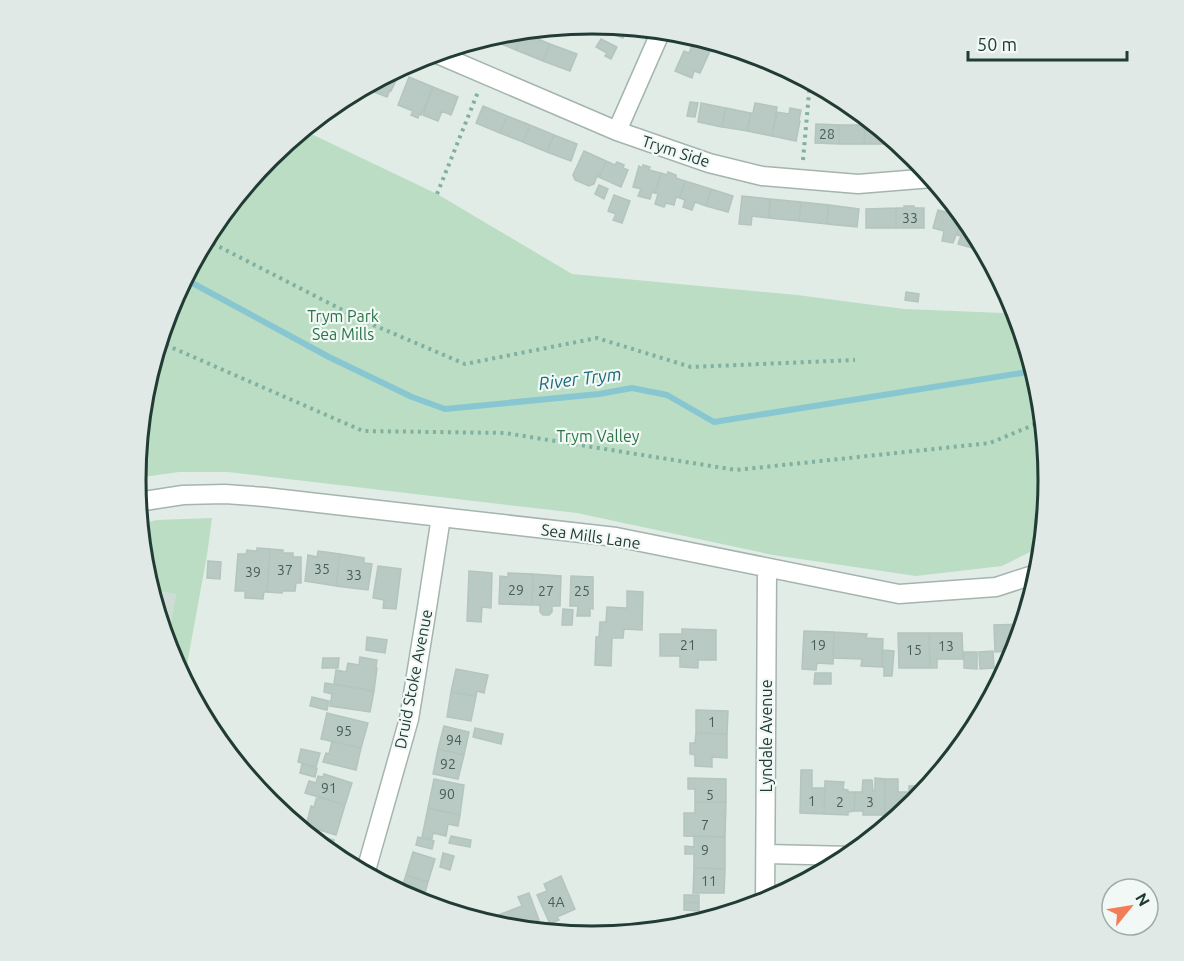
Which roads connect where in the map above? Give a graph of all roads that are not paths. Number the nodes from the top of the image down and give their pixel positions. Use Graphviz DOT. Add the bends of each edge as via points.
graph roads {
  1 [pos="657,39"];
  2 [pos="448,58"];
  3 [pos="617,131"];
  4 [pos="920,179"];
  5 [pos="147,501"];
  6 [pos="441,517"];
  7 [pos="767,568"];
  8 [pos="1027,577"];
  9 [pos="766,854"];
  10 [pos="833,856"];
  11 [pos="367,866"];
  12 [pos="765,892"];
  1 -- 3 [label="street"];
  2 -- 3 [label="street, Trym Side"];
  3 -- 4 [label="street, Trym Side" via="762,176 858,184"];
  5 -- 6 [label="street, Sea Mills Lane" via="183,495 265,496"];
  6 -- 7 [label="street, Sea Mills Lane" via="616,537"];
  6 -- 11 [label="street, Druid Stoke Avenue" via="409,719"];
  7 -- 8 [label="street, Sea Mills Lane" via="899,594 996,587"];
  7 -- 9 [label="street, Lyndale Avenue"];
  9 -- 10 [label="street"];
  9 -- 12 [label="street, Lyndale Avenue"];
}
